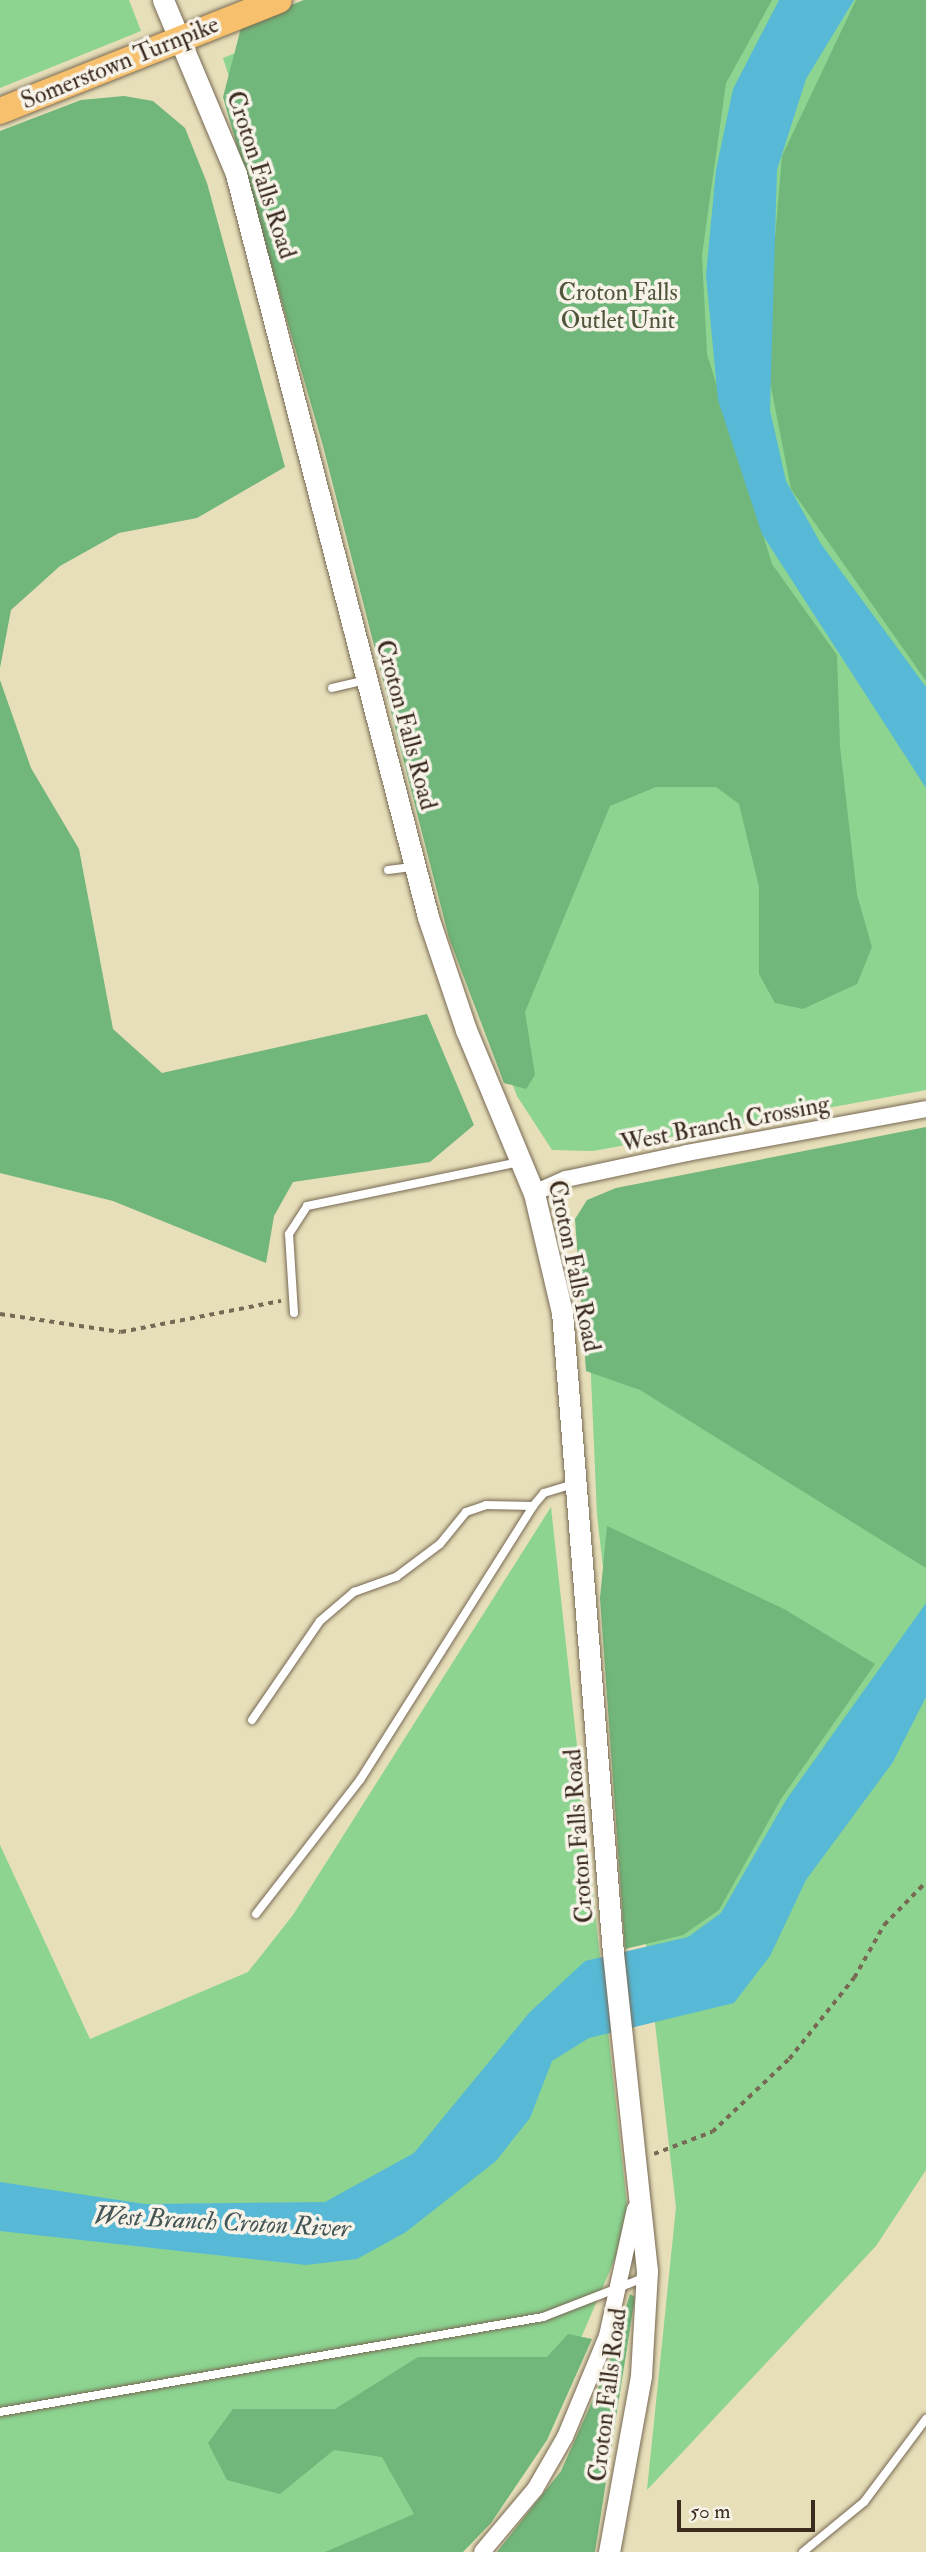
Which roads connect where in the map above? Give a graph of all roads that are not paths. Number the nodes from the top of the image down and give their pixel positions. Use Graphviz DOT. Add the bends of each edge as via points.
graph roads {
  1 [pos="163,0"];
  2 [pos="279,0"];
  3 [pos="181,39"];
  4 [pos="0,111"];
  5 [pos="366,680"];
  6 [pos="332,688"];
  7 [pos="415,867"];
  8 [pos="388,870"];
  9 [pos="926,1110"];
  10 [pos="522,1162"];
  11 [pos="534,1193"];
  12 [pos="294,1313"];
  13 [pos="579,1482"];
  14 [pos="533,1506"];
  15 [pos="252,1720"];
  16 [pos="257,1914"];
  17 [pos="638,2189"];
  18 [pos="647,2277"];
  19 [pos="622,2284"];
  20 [pos="0,2412"];
  21 [pos="926,2418"];
  22 [pos="482,2552"];
  23 [pos="609,2552"];
  24 [pos="803,2552"];
  1 -- 3 [label="street, Croton Falls Road"];
  2 -- 3 [label="main road, Somerstown Turnpike"];
  3 -- 4 [label="main road, Somerstown Turnpike"];
  3 -- 5 [label="street, Croton Falls Road" via="224,138 265,271"];
  5 -- 6 [label="lane"];
  5 -- 7 [label="street, Croton Falls Road"];
  7 -- 8 [label="lane"];
  7 -- 10 [label="street, Croton Falls Road" via="466,1030"];
  9 -- 11 [label="street, West Branch Crossing" via="687,1153 566,1179"];
  10 -- 11 [label="street, Croton Falls Road"];
  10 -- 12 [label="lane" via="307,1206 289,1234"];
  11 -- 13 [label="street, Croton Falls Road" via="562,1311"];
  13 -- 14 [label="lane" via="544,1493"];
  13 -- 17 [label="street, Croton Falls Road" via="613,1953"];
  14 -- 15 [label="lane" via="486,1505 466,1512 440,1545 396,1577 354,1592 320,1621"];
  14 -- 16 [label="lane" via="360,1780"];
  17 -- 18 [label="street, Croton Falls Road"];
  17 -- 19 [label="street"];
  18 -- 19 [label="lane"];
  18 -- 23 [label="street, Croton Falls Road" via="641,2376"];
  19 -- 20 [label="lane" via="543,2317"];
  19 -- 22 [label="street" via="565,2437 535,2489"];
  21 -- 24 [label="lane" via="864,2501"];
}
